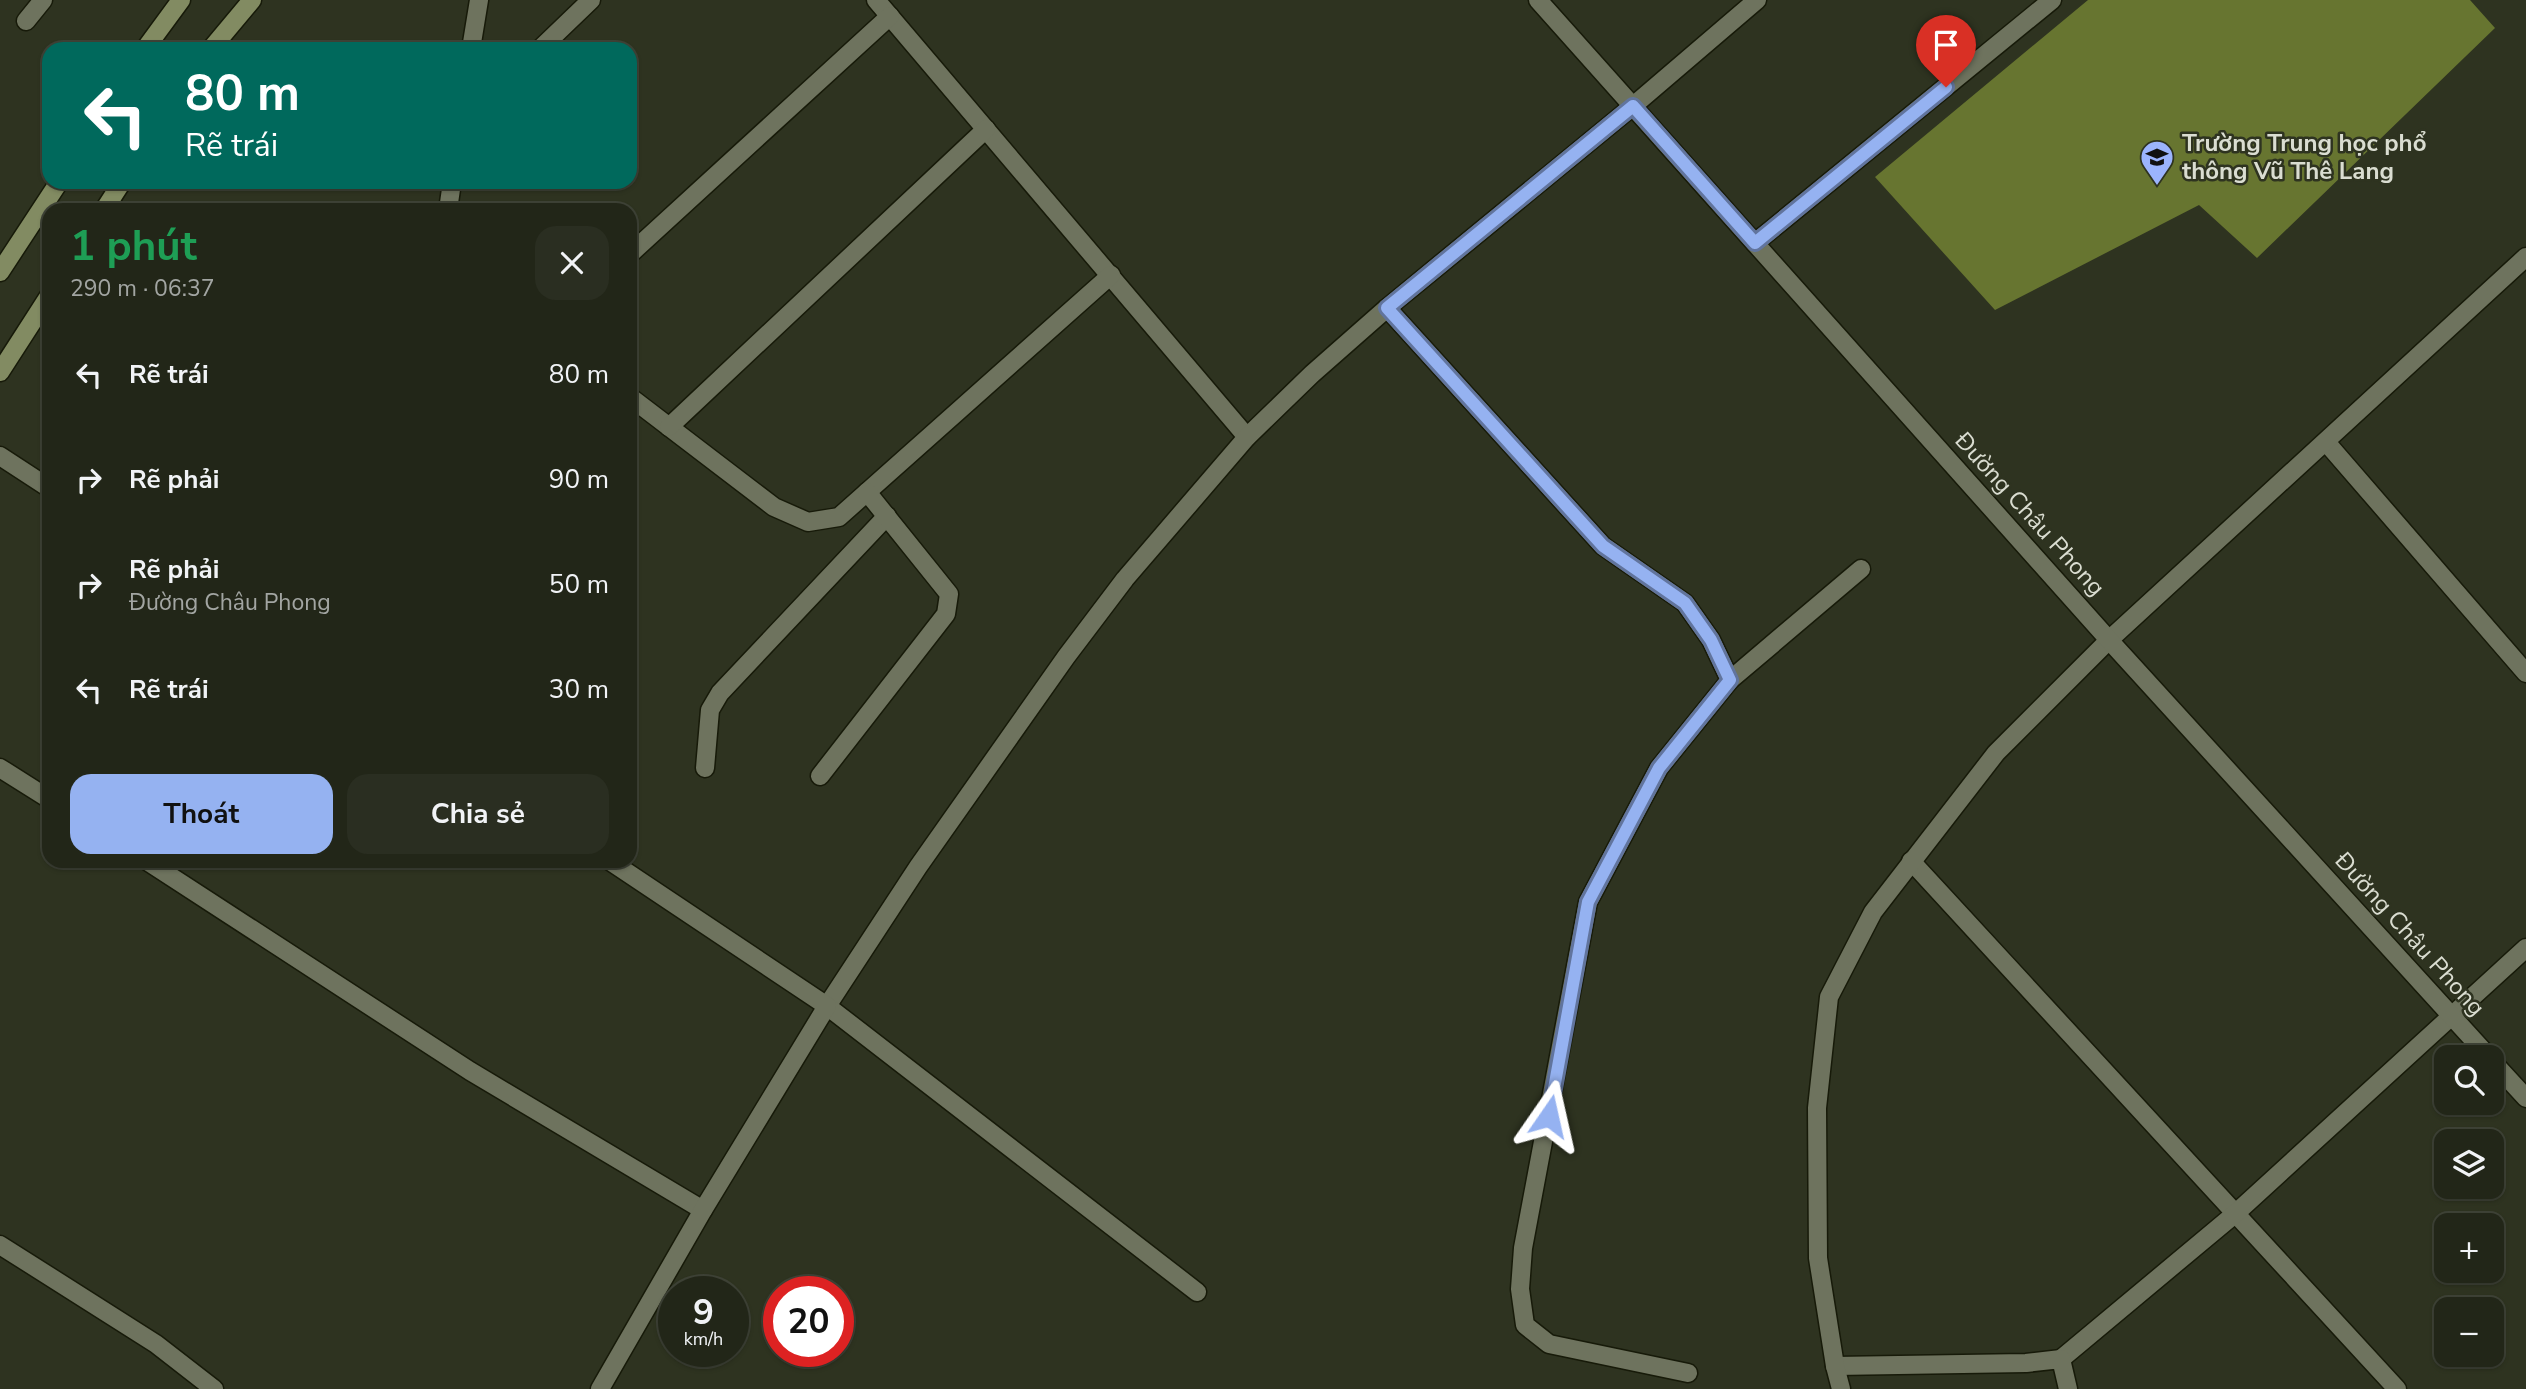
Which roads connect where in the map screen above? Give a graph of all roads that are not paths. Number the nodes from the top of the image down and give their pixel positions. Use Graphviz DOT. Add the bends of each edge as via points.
graph roads {
  1 [pos="43,0"];
  2 [pos="181,0"];
  3 [pos="252,0"];
  4 [pos="479,0"];
  5 [pos="591,0"];
  6 [pos="876,0"];
  7 [pos="1538,0"];
  8 [pos="1757,0"];
  9 [pos="2052,0"];
  10 [pos="890,16"];
  11 [pos="26,21"];
  12 [pos="150,42"];
  13 [pos="217,42"];
  14 [pos="472,42"];
  15 [pos="547,42"];
  16 [pos="1633,106"];
  17 [pos="986,129"];
  18 [pos="42,207"];
  19 [pos="1755,243"];
  20 [pos="637,248"];
  21 [pos="2526,257"];
  22 [pos="0,272"];
  23 [pos="1111,275"];
  24 [pos="42,307"];
  25 [pos="1387,308"];
  26 [pos="0,372"];
  27 [pos="637,402"];
  28 [pos="669,427"];
  29 [pos="1247,437"];
  30 [pos="2326,442"];
  31 [pos="0,456"];
  32 [pos="42,483"];
  33 [pos="867,492"];
  34 [pos="887,516"];
  35 [pos="1861,569"];
  36 [pos="2109,640"];
  37 [pos="2526,673"];
  38 [pos="1730,680"];
  39 [pos="0,768"];
  40 [pos="705,768"];
  41 [pos="820,776"];
  42 [pos="42,795"];
  43 [pos="1911,861"];
  44 [pos="158,868"];
  45 [pos="620,868"];
  46 [pos="2526,948"];
  47 [pos="827,1006"];
  48 [pos="2451,1017"];
  49 [pos="2477,1045"];
  50 [pos="2504,1074"];
  51 [pos="2526,1098"];
  52 [pos="703,1210"];
  53 [pos="2236,1213"];
  54 [pos="0,1245"];
  55 [pos="1197,1292"];
  56 [pos="2061,1359"];
  57 [pos="1835,1366"];
  58 [pos="1688,1373"];
  59 [pos="214,1389"];
  60 [pos="600,1389"];
  61 [pos="1841,1389"];
  62 [pos="2068,1389"];
  63 [pos="2397,1389"];
  1 -- 11 [label="street"];
  2 -- 12 [label="main road"];
  3 -- 13 [label="main road"];
  4 -- 14 [label="street"];
  5 -- 15 [label="street"];
  6 -- 10 [label="street"];
  7 -- 16 [label="street, Đường Châu Phong"];
  8 -- 16 [label="street"];
  9 -- 19 [label="street"];
  10 -- 17 [label="street"];
  10 -- 20 [label="street"];
  16 -- 19 [label="street, Đường Châu Phong"];
  16 -- 25 [label="street"];
  17 -- 23 [label="street"];
  17 -- 28 [label="street"];
  18 -- 22 [label="main road"];
  19 -- 36 [label="street, Đường Châu Phong"];
  21 -- 30 [label="street"];
  23 -- 29 [label="street"];
  23 -- 33 [label="street"];
  24 -- 26 [label="main road"];
  25 -- 29 [label="street"];
  25 -- 38 [label="street" via="1603,546 1685,603 1711,640"];
  27 -- 28 [label="street"];
  28 -- 33 [label="street" via="774,507 808,522 839,517"];
  29 -- 47 [label="street" via="1125,579 1066,657"];
  30 -- 36 [label="street"];
  30 -- 37 [label="street"];
  31 -- 32 [label="street"];
  33 -- 34 [label="street"];
  34 -- 40 [label="street" via="720,693 710,710"];
  34 -- 41 [label="street" via="949,594 946,614"];
  35 -- 38 [label="street"];
  36 -- 43 [label="street" via="1996,753"];
  36 -- 48 [label="street, Đường Châu Phong"];
  38 -- 58 [label="street" via="1659,768 1588,902 1523,1248 1520,1289 1525,1325 1549,1344"];
  39 -- 42 [label="street"];
  43 -- 53 [label="street"];
  43 -- 57 [label="street" via="1873,912 1829,997 1817,1108 1818,1258"];
  44 -- 52 [label="street" via="470,1071"];
  45 -- 47 [label="street"];
  46 -- 48 [label="street"];
  47 -- 52 [label="street"];
  47 -- 55 [label="street"];
  48 -- 49 [label="street, Đường Châu Phong"];
  48 -- 53 [label="street"];
  50 -- 51 [label="street, Đường Châu Phong"];
  52 -- 60 [label="street"];
  53 -- 56 [label="street"];
  53 -- 63 [label="street"];
  54 -- 59 [label="street" via="156,1344"];
  56 -- 57 [label="street"];
  56 -- 62 [label="street"];
  57 -- 61 [label="street"];
}
